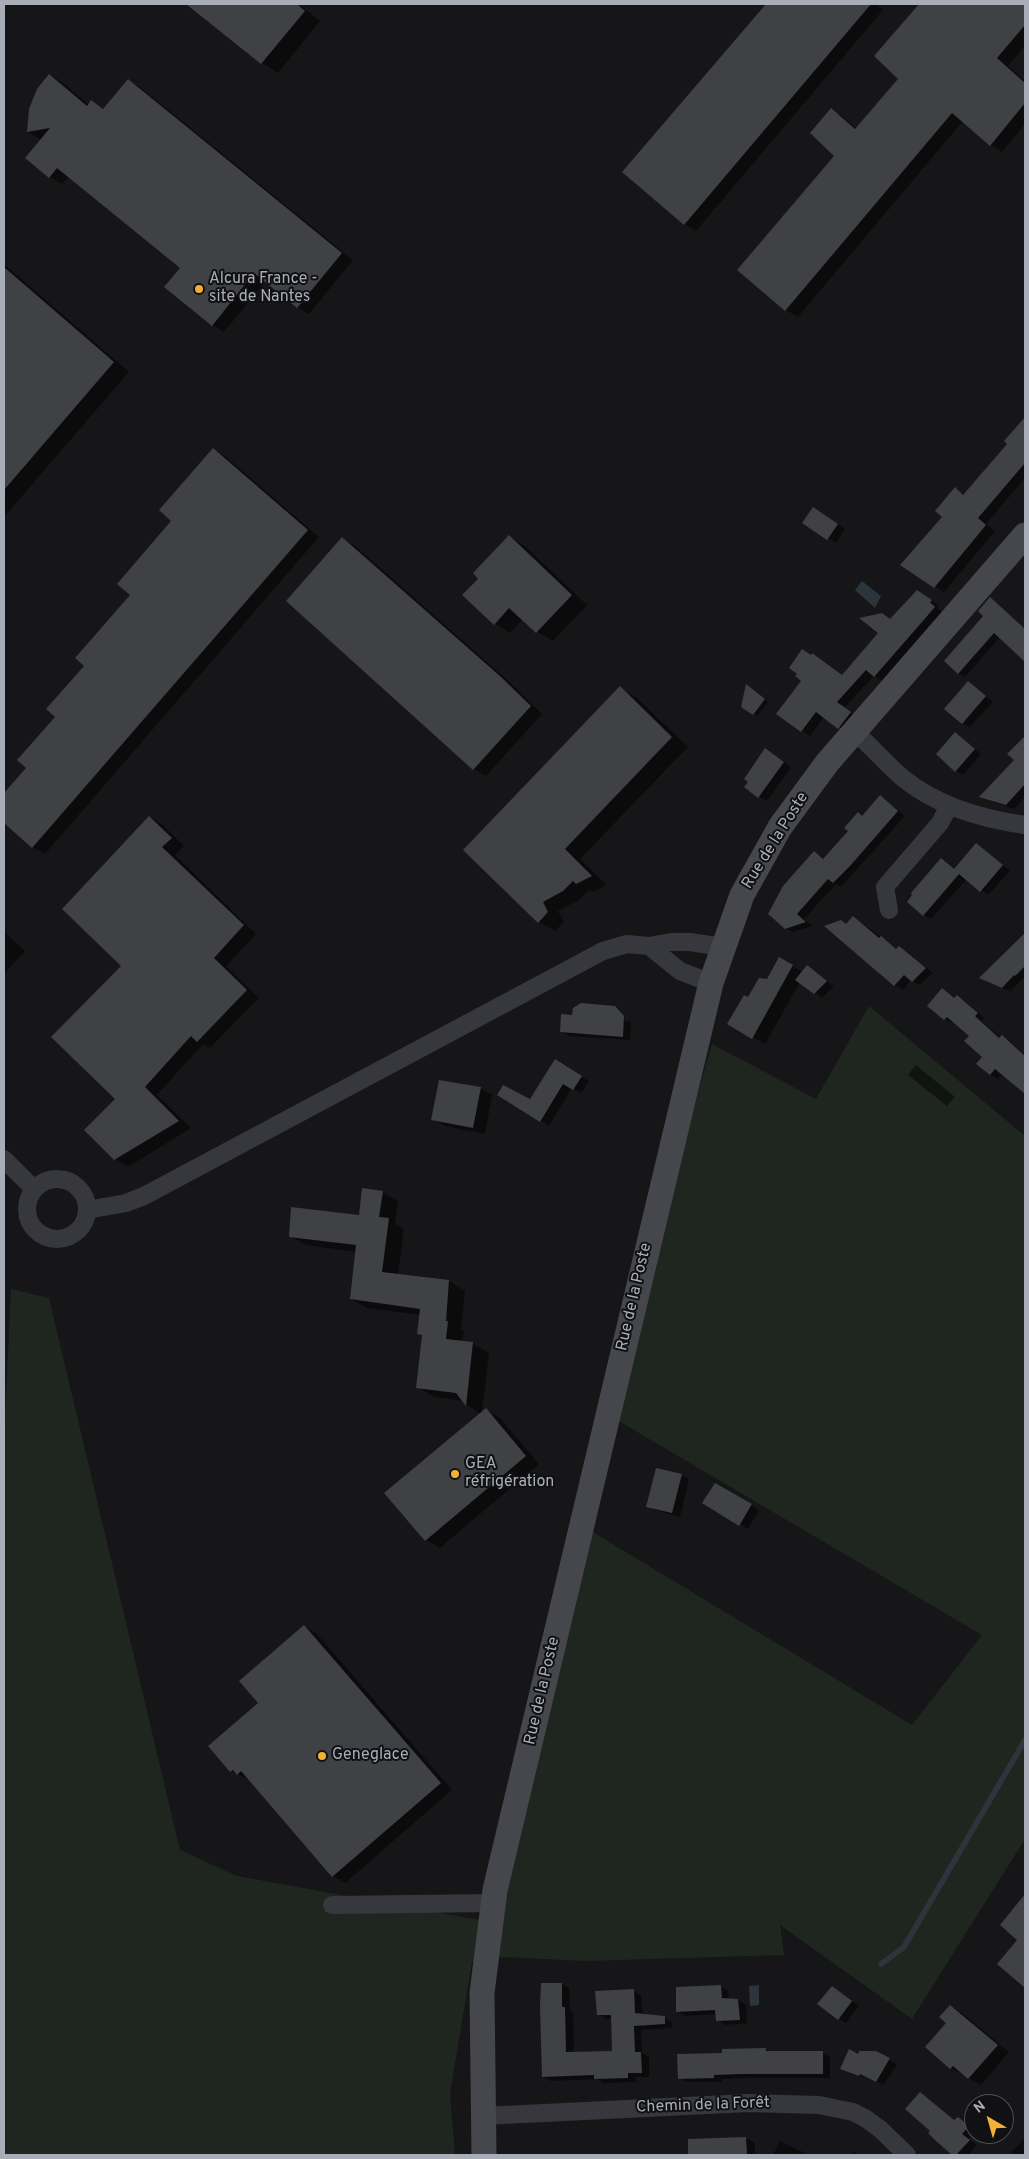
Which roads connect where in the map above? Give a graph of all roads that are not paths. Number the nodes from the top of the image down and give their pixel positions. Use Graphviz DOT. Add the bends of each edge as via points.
graph roads {
  1 [pos="1025,535"];
  2 [pos="854,731"];
  3 [pos="949,806"];
  4 [pos="1025,825"];
  5 [pos="889,910"];
  6 [pos="649,946"];
  7 [pos="723,947"];
  8 [pos="711,984"];
  9 [pos="4,1158"];
  10 [pos="34,1190"];
  11 [pos="87,1210"];
  12 [pos="494,1903"];
  13 [pos="332,1905"];
  14 [pos="483,2116"];
  15 [pos="484,2155"];
  16 [pos="907,2155"];
  1 -- 2 [label="street, Rue de la Poste"];
  2 -- 3 [label="street" via="905,779"];
  2 -- 7 [label="street, Rue de la Poste" via="827,763 766,850 742,895"];
  3 -- 4 [label="street" via="983,818"];
  3 -- 5 [label="street" via="940,823 885,887"];
  6 -- 7 [label="street" via="690,942"];
  6 -- 8 [label="street" via="680,971"];
  6 -- 11 [label="street" via="627,944 603,951 144,1196 126,1203"];
  7 -- 8 [label="street, Rue de la Poste"];
  8 -- 12 [label="street, Rue de la Poste"];
  9 -- 10 [label="street"];
  10 -- 11 [label="street" via="50,1180 68,1180 83,1192"];
  10 -- 11 [label="street" via="27,1207 28,1216 32,1225 46,1237 64,1238 73,1234 80,1228"];
  12 -- 13 [label="street"];
  12 -- 14 [label="street, Rue de la Poste" via="482,1993"];
  14 -- 15 [label="street, Rue de la Poste"];
  14 -- 16 [label="street, Chemin de la Forêt" via="739,2103 819,2105 853,2112 865,2118"];
}
